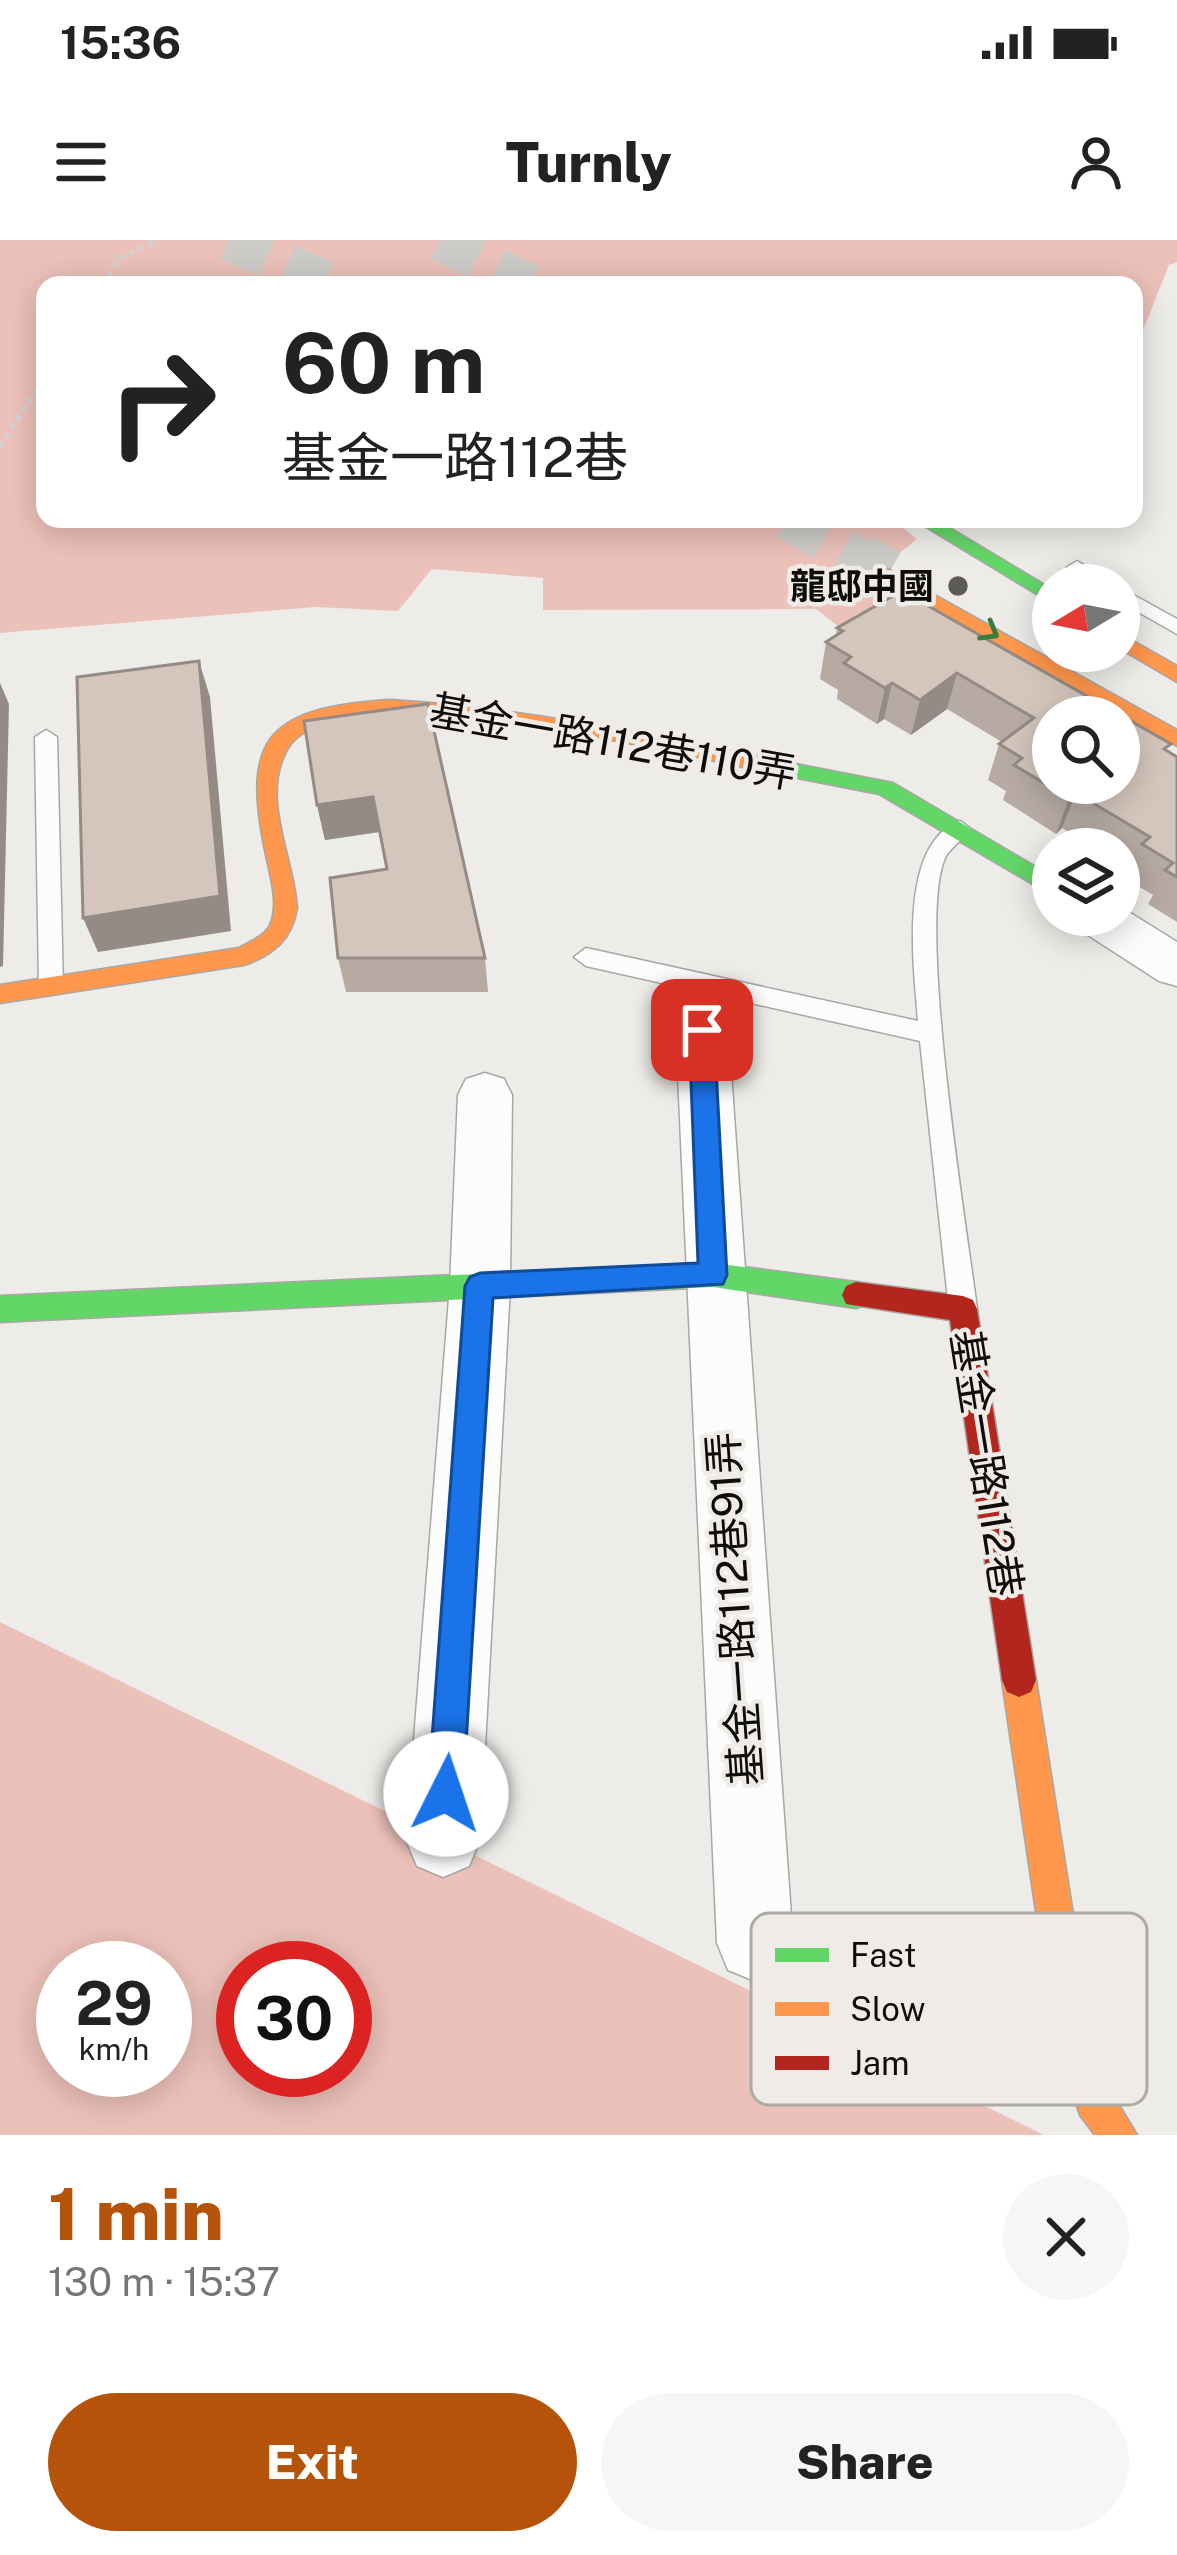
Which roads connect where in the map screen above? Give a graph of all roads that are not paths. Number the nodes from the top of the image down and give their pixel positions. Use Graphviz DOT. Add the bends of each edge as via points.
graph roads {
  1 [pos="937,528"];
  2 [pos="888,575"];
  3 [pos="1032,584"];
  4 [pos="1140,606"];
  5 [pos="1177,628"];
  6 [pos="1140,636"];
  7 [pos="1140,652"];
  8 [pos="1177,653"];
  9 [pos="1177,675"];
  10 [pos="46,737"];
  11 [pos="1177,739"];
  12 [pos="960,829"];
  13 [pos="1032,875"];
  14 [pos="1128,936"];
  15 [pos="586,957"];
  16 [pos="1177,967"];
  17 [pos="51,986"];
  18 [pos="0,994"];
  19 [pos="702,1030"];
  20 [pos="932,1034"];
  21 [pos="484,1095"];
  22 [pos="713,1275"];
  23 [pos="480,1286"];
  24 [pos="0,1309"];
  25 [pos="963,1309"];
  26 [pos="443,1840"];
  27 [pos="753,1913"];
  28 [pos="1055,1913"];
  29 [pos="1096,2105"];
  30 [pos="1118,2135"];
  1 -- 3 [label="street"];
  2 -- 11 [label="street, one-way"];
  4 -- 5 [label="lane"];
  6 -- 8 [label="street"];
  7 -- 9 [label="street"];
  10 -- 17 [label="lane"];
  12 -- 13 [label="street, 基金一路112巷110弄"];
  12 -- 17 [label="street, 基金一路112巷110弄" via="885,788 506,716 359,706 300,722 274,750 265,796 287,910 278,935 244,956"];
  12 -- 20 [label="lane" via="933,858 927,899"];
  14 -- 16 [label="street"];
  15 -- 20 [label="lane"];
  17 -- 18 [label="street, 基金一路112巷110弄"];
  19 -- 22 [label="street, 基金一路112巷91弄"];
  20 -- 25 [label="lane"];
  21 -- 23 [label="street"];
  22 -- 23 [label="street, 基金一路112巷"];
  22 -- 25 [label="street, 基金一路112巷"];
  22 -- 27 [label="street, 基金一路112巷91弄"];
  23 -- 24 [label="street, 基金一路112巷"];
  23 -- 26 [label="street"];
  25 -- 28 [label="street, 基金一路112巷"];
  29 -- 30 [label="street, 基金一路112巷"];
}
